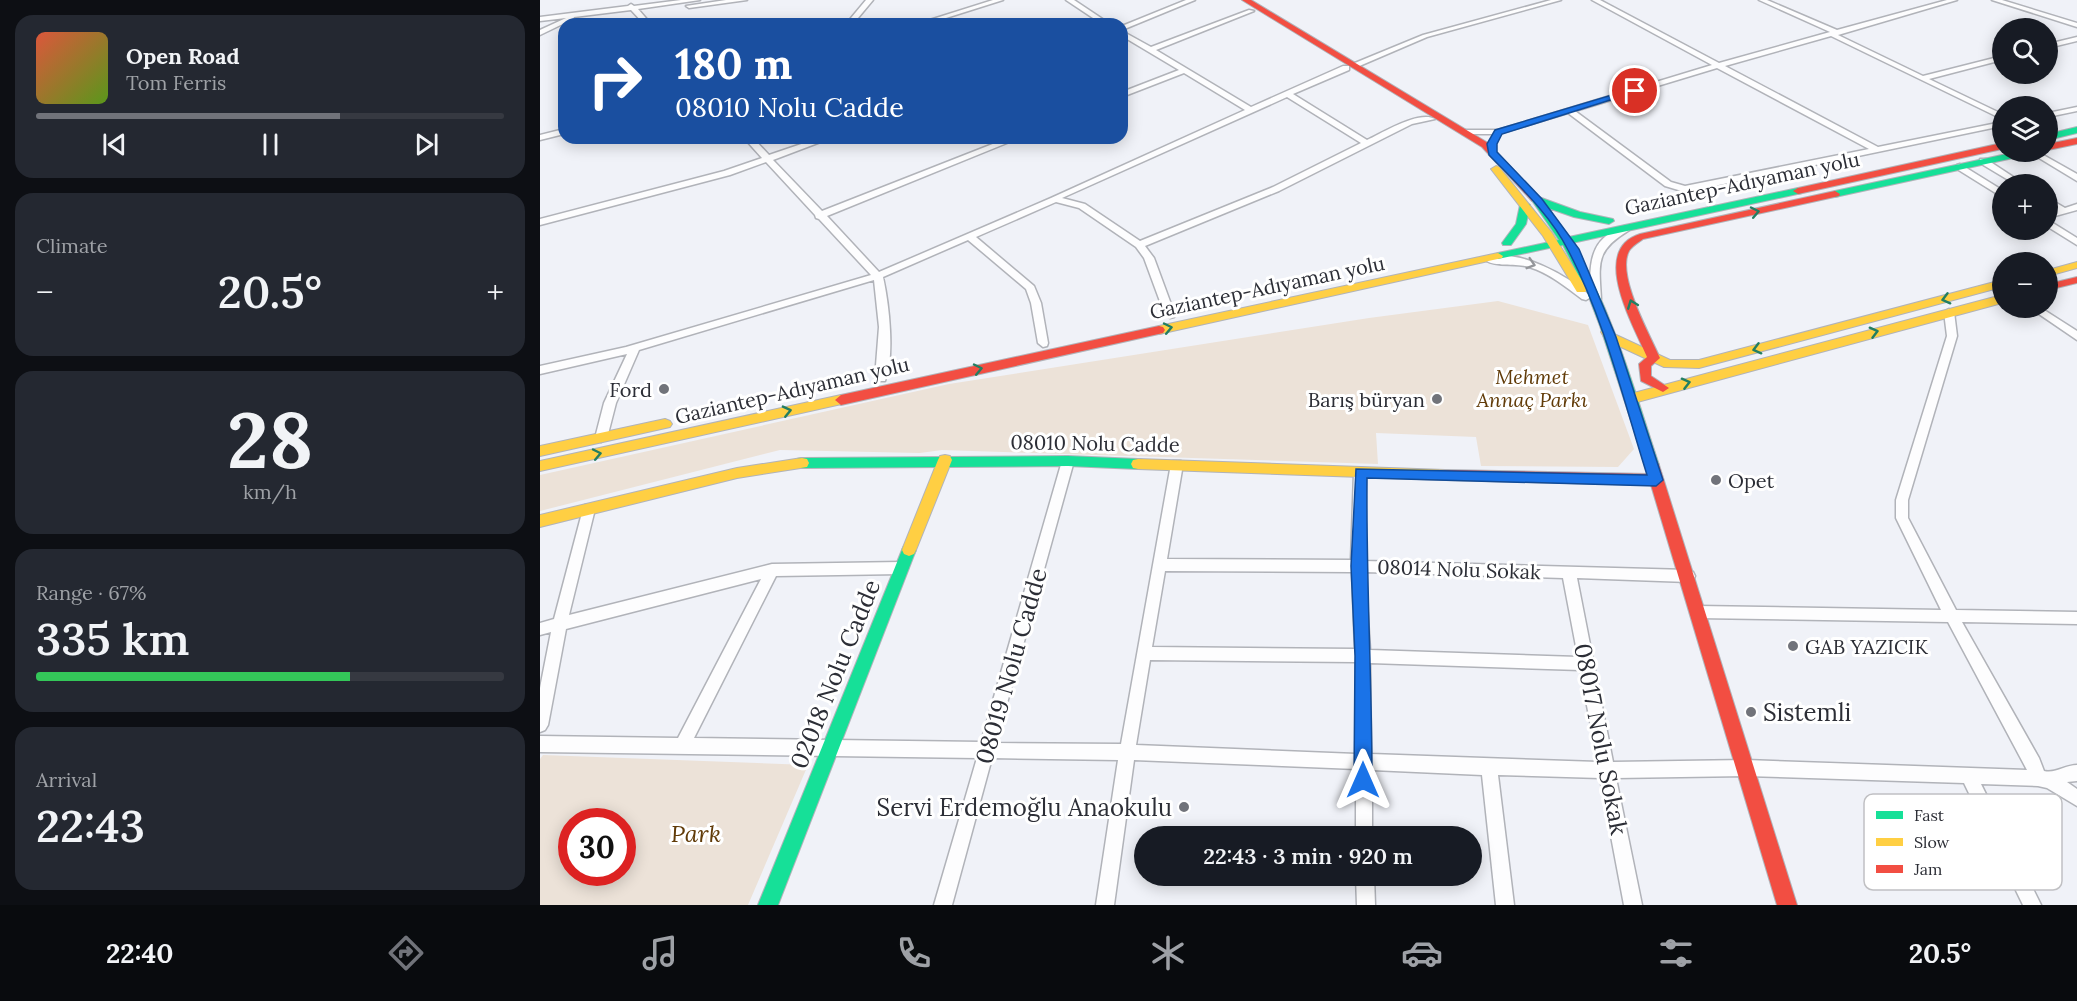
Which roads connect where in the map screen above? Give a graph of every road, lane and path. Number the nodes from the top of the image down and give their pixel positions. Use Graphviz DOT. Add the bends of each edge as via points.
graph roads {
  1 [pos="697,0"];
  2 [pos="744,0"];
  3 [pos="870,0"];
  4 [pos="1000,0"];
  5 [pos="1069,0"];
  6 [pos="1192,0"];
  7 [pos="1233,0"];
  8 [pos="1558,0"];
  9 [pos="1595,0"];
  10 [pos="1762,0"];
  11 [pos="1954,0"];
  12 [pos="1995,0"];
  13 [pos="1248,5"];
  14 [pos="634,6"];
  15 [pos="579,14"];
  16 [pos="571,18"];
  17 [pos="643,18"];
  18 [pos="854,18"];
  19 [pos="940,18"];
  20 [pos="1098,18"];
  21 [pos="540,19"];
  22 [pos="558,24"];
  23 [pos="2077,25"];
  24 [pos="1128,26"];
  25 [pos="540,33"];
  26 [pos="1835,34"];
  27 [pos="1128,37"];
  28 [pos="2077,39"];
  29 [pos="2058,44"];
  30 [pos="1150,50"];
  31 [pos="1992,61"];
  32 [pos="1720,65"];
  33 [pos="1350,66"];
  34 [pos="1185,70"];
  35 [pos="1924,78"];
  36 [pos="1128,93"];
  37 [pos="1287,94"];
  38 [pos="2077,109"];
  39 [pos="1251,110"];
  40 [pos="1570,111"];
  41 [pos="1992,112"];
  42 [pos="2058,113"];
  43 [pos="1431,119"];
  44 [pos="2077,120"];
  45 [pos="2058,125"];
  46 [pos="1992,126"];
  47 [pos="2077,130"];
  48 [pos="1466,132"];
  49 [pos="1498,132"];
  50 [pos="558,133"];
  51 [pos="2058,134"];
  52 [pos="540,138"];
  53 [pos="1992,138"];
  54 [pos="2077,141"];
  55 [pos="1366,143"];
  56 [pos="753,144"];
  57 [pos="810,144"];
  58 [pos="1000,144"];
  59 [pos="2058,145"];
  60 [pos="1992,148"];
  61 [pos="1877,150"];
  62 [pos="1493,153"];
  63 [pos="1992,159"];
  64 [pos="766,160"];
  65 [pos="1983,161"];
  66 [pos="2050,162"];
  67 [pos="1960,166"];
  68 [pos="2004,174"];
  69 [pos="2077,178"];
  70 [pos="1992,187"];
  71 [pos="1055,199"];
  72 [pos="1532,203"];
  73 [pos="2058,207"];
  74 [pos="2077,207"];
  75 [pos="2064,211"];
  76 [pos="2058,212"];
  77 [pos="819,216"];
  78 [pos="1609,221"];
  79 [pos="540,222"];
  80 [pos="1631,227"];
  81 [pos="2058,230"];
  82 [pos="970,237"];
  83 [pos="1557,238"];
  84 [pos="2077,242"];
  85 [pos="1507,243"];
  86 [pos="1139,245"];
  87 [pos="1473,263"];
  88 [pos="2077,265"];
  89 [pos="2058,270"];
  90 [pos="878,276"];
  91 [pos="2077,280"];
  92 [pos="2058,285"];
  93 [pos="1992,287"];
  94 [pos="1591,300"];
  95 [pos="1992,301"];
  96 [pos="1949,312"];
  97 [pos="1170,315"];
  98 [pos="2050,318"];
  99 [pos="2077,336"];
  100 [pos="1610,337"];
  101 [pos="1043,343"];
  102 [pos="635,348"];
  103 [pos="1654,358"];
  104 [pos="540,370"];
  105 [pos="881,378"];
  106 [pos="1663,388"];
  107 [pos="1630,399"];
  108 [pos="601,438"];
  109 [pos="540,451"];
  110 [pos="945,460"];
  111 [pos="1068,460"];
  112 [pos="1177,464"];
  113 [pos="540,466"];
  114 [pos="1360,473"];
  115 [pos="1656,480"];
  116 [pos="590,510"];
  117 [pos="540,521"];
  118 [pos="1158,565"];
  119 [pos="1358,566"];
  120 [pos="901,568"];
  121 [pos="772,570"];
  122 [pos="1569,573"];
  123 [pos="1688,576"];
  124 [pos="1698,612"];
  125 [pos="1951,615"];
  126 [pos="2077,618"];
  127 [pos="560,624"];
  128 [pos="540,629"];
  129 [pos="1144,652"];
  130 [pos="1364,656"];
  131 [pos="1587,664"];
  132 [pos="540,725"];
  133 [pos="540,744"];
  134 [pos="682,746"];
  135 [pos="829,748"];
  136 [pos="988,751"];
  137 [pos="1127,752"];
  138 [pos="1363,761"];
  139 [pos="1489,767"];
  140 [pos="1746,768"];
  141 [pos="1607,770"];
  142 [pos="2077,773"];
  143 [pos="1969,777"];
  144 [pos="2044,779"];
  145 [pos="1977,794"];
  146 [pos="2077,798"];
  147 [pos="1364,826"];
  148 [pos="1365,886"];
  149 [pos="2025,890"];
  150 [pos="768,905"];
  151 [pos="943,905"];
  152 [pos="1105,905"];
  153 [pos="1366,905"];
  154 [pos="1505,905"];
  155 [pos="1633,905"];
  156 [pos="1787,905"];
  157 [pos="2032,905"];
  1 -- 14 [label="street"];
  2 -- 14 [label="street"];
  3 -- 18 [label="street"];
  4 -- 19 [label="street"];
  5 -- 20 [label="street"];
  6 -- 24 [label="street"];
  7 -- 13 [label="main road"];
  8 -- 33 [label="street" via="1425,36"];
  9 -- 32 [label="street"];
  10 -- 26 [label="street"];
  11 -- 26 [label="street"];
  12 -- 23 [label="street"];
  13 -- 30 [label="street"];
  13 -- 33 [label="main road"];
  14 -- 15 [label="street"];
  14 -- 17 [label="street"];
  15 -- 16 [label="street"];
  15 -- 21 [label="street"];
  22 -- 25 [label="street"];
  26 -- 32 [label="street"];
  26 -- 35 [label="street"];
  27 -- 30 [label="street"];
  28 -- 29 [label="street"];
  30 -- 34 [label="street"];
  31 -- 35 [label="street"];
  32 -- 40 [label="street"];
  32 -- 61 [label="street"];
  33 -- 37 [label="street"];
  33 -- 43 [label="main road"];
  33 -- 48 [label="main road"];
  34 -- 36 [label="street"];
  34 -- 39 [label="street"];
  35 -- 41 [label="street"];
  37 -- 39 [label="street"];
  37 -- 55 [label="street"];
  38 -- 42 [label="street"];
  39 -- 71 [label="street"];
  40 -- 49 [label="street"];
  40 -- 61 [label="street" via="1675,188 1694,188"];
  43 -- 55 [label="street" via="1410,122"];
  43 -- 72 [label="main road" via="1454,132"];
  44 -- 45 [label="main road"];
  46 -- 61 [label="street"];
  47 -- 51 [label="main road"];
  48 -- 49 [label="street"];
  48 -- 62 [label="main road"];
  49 -- 62 [label="street" via="1492,144"];
  50 -- 52 [label="street"];
  53 -- 78 [label="main road, Gaziantep-Adıyaman yolu"];
  54 -- 59 [label="main road"];
  55 -- 86 [label="street" via="1276,189"];
  56 -- 64 [label="street"];
  57 -- 64 [label="street"];
  58 -- 77 [label="street"];
  60 -- 80 [label="main road, Gaziantep-Adıyaman yolu"];
  62 -- 72 [label="main road"];
  63 -- 65 [label="main road"];
  64 -- 77 [label="street"];
  64 -- 79 [label="street"];
  65 -- 67 [label="main road"];
  65 -- 68 [label="street"];
  66 -- 69 [label="street"];
  67 -- 70 [label="street"];
  103 -- 67 [label="main road, one-way" via="1625,285 1621,264 1621,255 1640,237"];
  71 -- 82 [label="street"];
  71 -- 86 [label="street" via="1082,206"];
  72 -- 78 [label="main road"];
  72 -- 83 [label="main road"];
  72 -- 85 [label="main road"];
  73 -- 75 [label="street"];
  74 -- 75 [label="street"];
  75 -- 76 [label="street"];
  77 -- 90 [label="street"];
  78 -- 83 [label="main road, Gaziantep-Adıyaman yolu"];
  80 -- 83 [label="main road, Gaziantep-Adıyaman yolu"];
  80 -- 94 [label="street" via="1599,248"];
  81 -- 84 [label="street"];
  82 -- 90 [label="street"];
  82 -- 101 [label="street" via="1030,288"];
  83 -- 85 [label="main road, Gaziantep-Adıyaman yolu"];
  83 -- 87 [label="main road, Gaziantep-Adıyaman yolu"];
  83 -- 94 [label="main road"];
  85 -- 97 [label="main road, Gaziantep-Adıyaman yolu"];
  86 -- 97 [label="street" via="1149,258"];
  87 -- 94 [label="street, one-way" via="1514,259 1533,264"];
  113 -- 87 [label="main road, Gaziantep-Adıyaman yolu, one-way"];
  88 -- 89 [label="main road"];
  90 -- 102 [label="street"];
  90 -- 105 [label="street" via="885,305"];
  91 -- 92 [label="main road"];
  93 -- 103 [label="main road, one-way" via="1699,364 1668,364"];
  94 -- 100 [label="main road"];
  95 -- 96 [label="main road"];
  106 -- 96 [label="main road, one-way"];
  96 -- 125 [label="street" via="1952,336 1902,500 1902,518"];
  97 -- 101 [label="main road, Gaziantep-Adıyaman yolu"];
  98 -- 99 [label="street"];
  100 -- 103 [label="main road"];
  100 -- 107 [label="main road"];
  101 -- 105 [label="main road, Gaziantep-Adıyaman yolu"];
  102 -- 104 [label="street"];
  102 -- 108 [label="street" via="610,403"];
  103 -- 106 [label="main road" via="1646,364 1646,378"];
  105 -- 108 [label="main road, Gaziantep-Adıyaman yolu"];
  106 -- 107 [label="main road"];
  107 -- 115 [label="main road"];
  108 -- 109 [label="main road, Gaziantep-Adıyaman yolu"];
  110 -- 111 [label="main road, 08010 Nolu Cadde"];
  110 -- 116 [label="main road, 08010 Nolu Cadde" via="795,463"];
  110 -- 120 [label="main road, 02018 Nolu Cadde"];
  111 -- 112 [label="main road, 08010 Nolu Cadde"];
  111 -- 136 [label="street, 08019 Nolu Cadde"];
  112 -- 114 [label="main road, 08010 Nolu Cadde"];
  112 -- 118 [label="street"];
  114 -- 115 [label="main road, 08010 Nolu Cadde"];
  114 -- 119 [label="street"];
  115 -- 123 [label="main road"];
  116 -- 117 [label="main road, 08010 Nolu Cadde"];
  116 -- 127 [label="street"];
  118 -- 119 [label="street, 08014 Nolu Sokak"];
  118 -- 129 [label="street"];
  119 -- 122 [label="street, 08014 Nolu Sokak"];
  119 -- 130 [label="street"];
  120 -- 121 [label="street"];
  120 -- 135 [label="main road, 02018 Nolu Cadde"];
  121 -- 127 [label="street"];
  121 -- 134 [label="street"];
  122 -- 123 [label="street, 08014 Nolu Sokak"];
  122 -- 131 [label="street, 08017 Nolu Sokak"];
  123 -- 124 [label="main road"];
  124 -- 125 [label="street"];
  124 -- 140 [label="main road"];
  125 -- 126 [label="street"];
  125 -- 144 [label="street"];
  127 -- 128 [label="street"];
  127 -- 132 [label="street"];
  129 -- 130 [label="street"];
  129 -- 137 [label="street"];
  130 -- 131 [label="street"];
  130 -- 138 [label="street"];
  131 -- 141 [label="street, 08017 Nolu Sokak"];
  133 -- 134 [label="street"];
  134 -- 135 [label="street"];
  135 -- 136 [label="street"];
  135 -- 150 [label="main road, 02018 Nolu Cadde"];
  136 -- 137 [label="street"];
  136 -- 151 [label="street, 08019 Nolu Cadde"];
  137 -- 138 [label="street"];
  137 -- 152 [label="street"];
  138 -- 139 [label="street"];
  138 -- 147 [label="street"];
  139 -- 141 [label="street"];
  139 -- 154 [label="street"];
  140 -- 141 [label="street"];
  140 -- 143 [label="street"];
  140 -- 156 [label="main road"];
  141 -- 155 [label="street, 08017 Nolu Sokak"];
  142 -- 144 [label="street"];
  143 -- 144 [label="street"];
  143 -- 145 [label="street"];
  144 -- 146 [label="street"];
  148 -- 153 [label="street"];
  149 -- 157 [label="street"];
}
